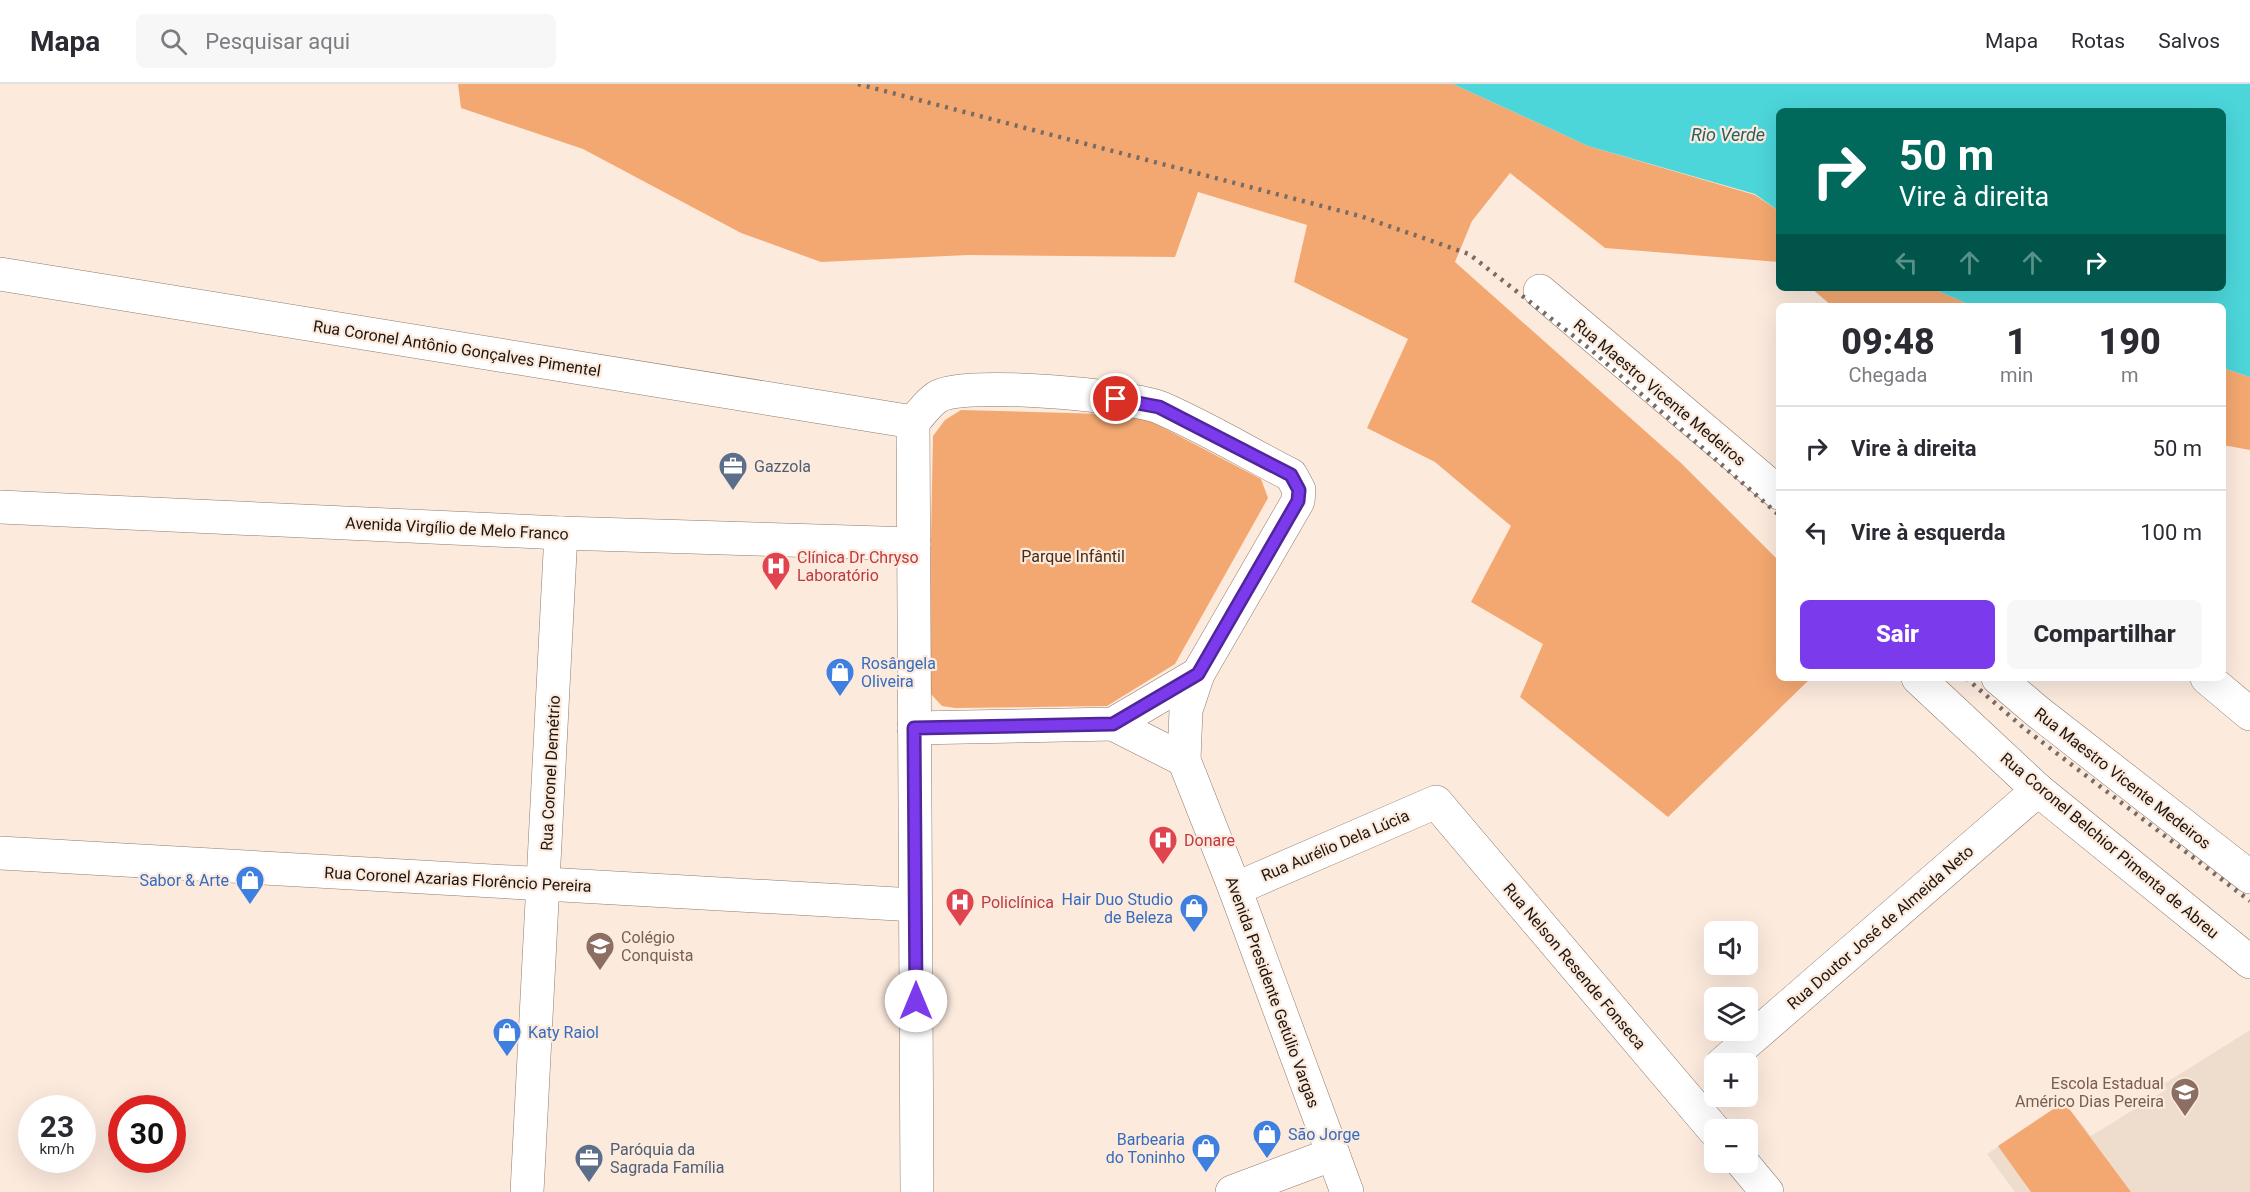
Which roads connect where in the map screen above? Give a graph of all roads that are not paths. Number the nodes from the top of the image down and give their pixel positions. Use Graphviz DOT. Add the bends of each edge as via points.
graph roads {
  1 [pos="0,274"];
  2 [pos="1540,291"];
  3 [pos="913,422"];
  4 [pos="1776,490"];
  5 [pos="0,507"];
  6 [pos="561,533"];
  7 [pos="914,544"];
  8 [pos="1198,674"];
  9 [pos="1921,681"];
  10 [pos="2002,681"];
  11 [pos="2211,681"];
  12 [pos="2250,714"];
  13 [pos="1113,724"];
  14 [pos="914,728"];
  15 [pos="1184,760"];
  16 [pos="2038,790"];
  17 [pos="1436,802"];
  18 [pos="0,853"];
  19 [pos="2249,875"];
  20 [pos="544,884"];
  21 [pos="1235,888"];
  22 [pos="915,905"];
  23 [pos="2250,962"];
  24 [pos="1735,1053"];
  25 [pos="1704,1079"];
  26 [pos="1685,1095"];
  27 [pos="1705,1119"];
  28 [pos="1333,1154"];
  29 [pos="1751,1173"];
  30 [pos="528,1192"];
  31 [pos="917,1192"];
  32 [pos="1232,1192"];
  33 [pos="1347,1192"];
  34 [pos="1767,1192"];
  1 -- 3 [label="street, Rua Coronel Antônio Gonçalves Pimentel"];
  2 -- 4 [label="street, Rua Maestro Vicente Medeiros"];
  3 -- 7 [label="street"];
  3 -- 8 [label="street, Avenida Presidente Getúlio Vargas" via="938,397 957,390 994,389 1133,401 1159,407 1291,475 1299,490 1298,501"];
  5 -- 6 [label="street, Avenida Virgílio de Melo Franco"];
  6 -- 7 [label="street, Avenida Virgílio de Melo Franco"];
  6 -- 20 [label="street, Rua Coronel Demétrio"];
  7 -- 14 [label="street"];
  8 -- 13 [label="street"];
  8 -- 15 [label="street, Avenida Presidente Getúlio Vargas" via="1186,710"];
  9 -- 16 [label="street, Rua Coronel Belchior Pimenta de Abreu"];
  10 -- 19 [label="street, Rua Maestro Vicente Medeiros"];
  11 -- 12 [label="street"];
  13 -- 14 [label="street"];
  13 -- 15 [label="street"];
  14 -- 22 [label="street"];
  15 -- 21 [label="street, Avenida Presidente Getúlio Vargas"];
  16 -- 23 [label="street, Rua Coronel Belchior Pimenta de Abreu"];
  16 -- 24 [label="street, Rua Doutor José de Almeida Neto"];
  17 -- 21 [label="street, Rua Aurélio Dela Lúcia"];
  17 -- 26 [label="street, Rua Nelson Resende Fonseca"];
  18 -- 20 [label="street, Rua Coronel Azarias Florêncio Pereira"];
  20 -- 22 [label="street, Rua Coronel Azarias Florêncio Pereira"];
  20 -- 30 [label="street, Rua Coronel Demétrio"];
  21 -- 28 [label="street, Avenida Presidente Getúlio Vargas"];
  22 -- 31 [label="street"];
  25 -- 26 [label="street"];
  26 -- 27 [label="street, Rua Nelson Resende Fonseca"];
  28 -- 32 [label="street"];
  28 -- 33 [label="street, Avenida Presidente Getúlio Vargas"];
  29 -- 34 [label="street"];
}
